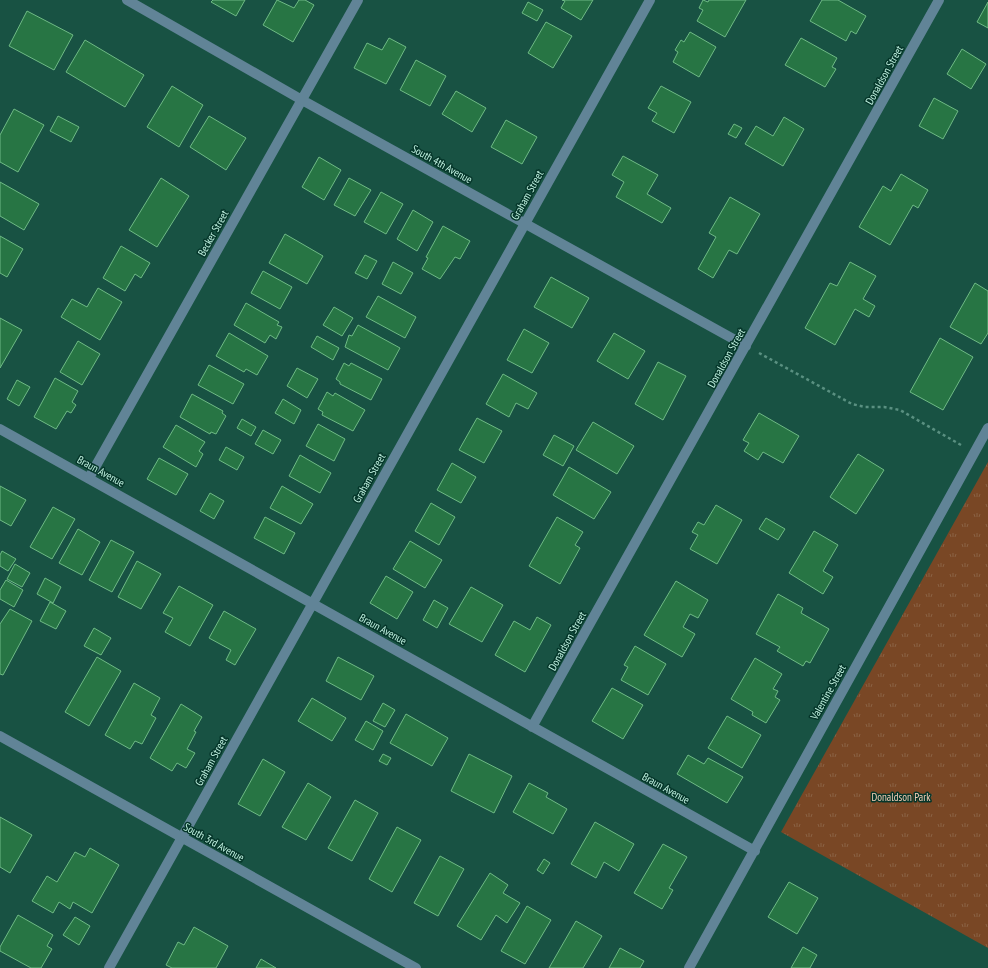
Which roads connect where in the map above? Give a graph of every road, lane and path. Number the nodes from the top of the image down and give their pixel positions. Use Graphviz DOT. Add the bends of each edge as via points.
graph roads {
  1 [pos="127,0"];
  2 [pos="358,0"];
  3 [pos="650,0"];
  4 [pos="939,0"];
  5 [pos="302,100"];
  6 [pos="525,223"];
  7 [pos="746,346"];
  8 [pos="988,428"];
  9 [pos="0,429"];
  10 [pos="974,452"];
  11 [pos="89,478"];
  12 [pos="312,604"];
  13 [pos="532,727"];
  14 [pos="0,736"];
  15 [pos="182,838"];
  16 [pos="755,851"];
  17 [pos="399,964"];
  18 [pos="109,968"];
  19 [pos="416,968"];
  20 [pos="689,968"];
  1 -- 5 [label="street, South 4th Avenue"];
  2 -- 5 [label="street, Becker Street"];
  3 -- 6 [label="street, Graham Street"];
  4 -- 7 [label="street, Donaldson Street"];
  5 -- 6 [label="street, South 4th Avenue"];
  5 -- 11 [label="street, Becker Street"];
  6 -- 7 [label="street, South 4th Avenue"];
  6 -- 12 [label="street, Graham Street"];
  7 -- 10 [label="path" via="852,404 900,410"];
  7 -- 13 [label="street, Donaldson Street"];
  8 -- 10 [label="street, Valentine Street"];
  9 -- 11 [label="street, Braun Avenue"];
  10 -- 16 [label="street, Valentine Street"];
  11 -- 12 [label="street, Braun Avenue"];
  12 -- 13 [label="street, Braun Avenue"];
  12 -- 15 [label="street, Graham Street"];
  13 -- 16 [label="street, Braun Avenue"];
  14 -- 15 [label="street, South 3rd Avenue"];
  15 -- 17 [label="street, South 3rd Avenue"];
  15 -- 18 [label="street, Graham Street"];
  16 -- 20 [label="street, Valentine Street"];
  17 -- 19 [label="street, South 3rd Avenue"];
}
